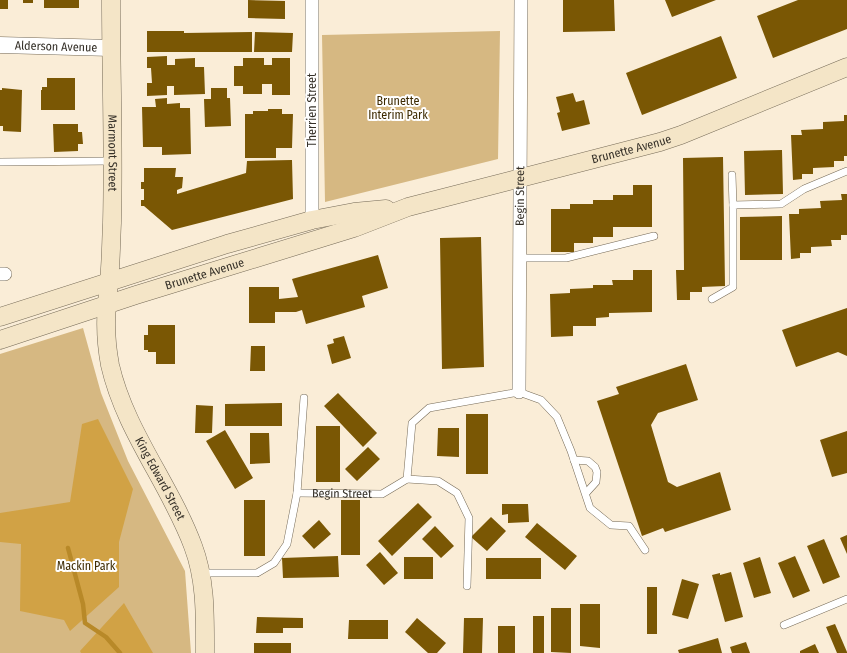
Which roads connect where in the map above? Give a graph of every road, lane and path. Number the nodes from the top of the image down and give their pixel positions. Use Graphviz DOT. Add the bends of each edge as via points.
graph roads {
  1 [pos="112,0"];
  2 [pos="312,0"];
  3 [pos="521,0"];
  4 [pos="0,45"];
  5 [pos="111,48"];
  6 [pos="847,67"];
  7 [pos="112,161"];
  8 [pos="0,162"];
  9 [pos="847,171"];
  10 [pos="732,175"];
  11 [pos="520,178"];
  12 [pos="733,205"];
  13 [pos="408,207"];
  14 [pos="312,220"];
  15 [pos="654,236"];
  16 [pos="519,258"];
  17 [pos="109,281"];
  18 [pos="712,299"];
  19 [pos="107,306"];
  20 [pos="0,317"];
  21 [pos="0,340"];
  22 [pos="519,392"];
  23 [pos="304,398"];
  24 [pos="574,460"];
  25 [pos="407,479"];
  26 [pos="297,493"];
  27 [pos="586,493"];
  28 [pos="645,550"];
  29 [pos="200,573"];
  30 [pos="467,586"];
  31 [pos="847,599"];
  32 [pos="784,625"];
  33 [pos="206,653"];
  1 -- 5 [label="main road, Marmont Street"];
  2 -- 14 [label="street, Therrien Street"];
  3 -- 11 [label="street, Begin Street"];
  4 -- 5 [label="street, Alderson Avenue"];
  5 -- 7 [label="main road, Marmont Street"];
  6 -- 11 [label="main road, Brunette Avenue" via="667,140"];
  7 -- 8 [label="lane"];
  7 -- 17 [label="main road, Marmont Street"];
  9 -- 12 [label="lane" via="804,188 781,204"];
  10 -- 12 [label="lane"];
  11 -- 13 [label="main road, Brunette Avenue"];
  11 -- 16 [label="street, Begin Street"];
  12 -- 18 [label="lane" via="733,287"];
  13 -- 14 [label="main road, Brunette Avenue" via="354,212"];
  13 -- 19 [label="main road, Brunette Avenue" via="354,228"];
  14 -- 17 [label="main road, Brunette Avenue"];
  15 -- 16 [label="lane" via="566,258"];
  16 -- 22 [label="street, Begin Street"];
  17 -- 19 [label="main road, Marmont Street"];
  17 -- 20 [label="main road, Brunette Avenue"];
  19 -- 21 [label="main road, Brunette Avenue"];
  19 -- 29 [label="main road, King Edward Street" via="105,321 115,384 150,462 185,526"];
  22 -- 24 [label="lane" via="541,400 557,417"];
  22 -- 25 [label="lane" via="429,408 412,423"];
  23 -- 26 [label="lane, Begin Street"];
  24 -- 27 [label="lane"];
  24 -- 27 [label="lane" via="588,461 597,472 596,482"];
  25 -- 26 [label="lane, Begin Street" via="382,494"];
  25 -- 30 [label="lane" via="438,481 457,493 469,518"];
  26 -- 29 [label="lane, Begin Street" via="287,544 274,563 257,573"];
  27 -- 28 [label="lane" via="590,508 611,525 629,526"];
  29 -- 33 [label="main road, King Edward Street" via="205,607"];
  31 -- 32 [label="lane"];
}
